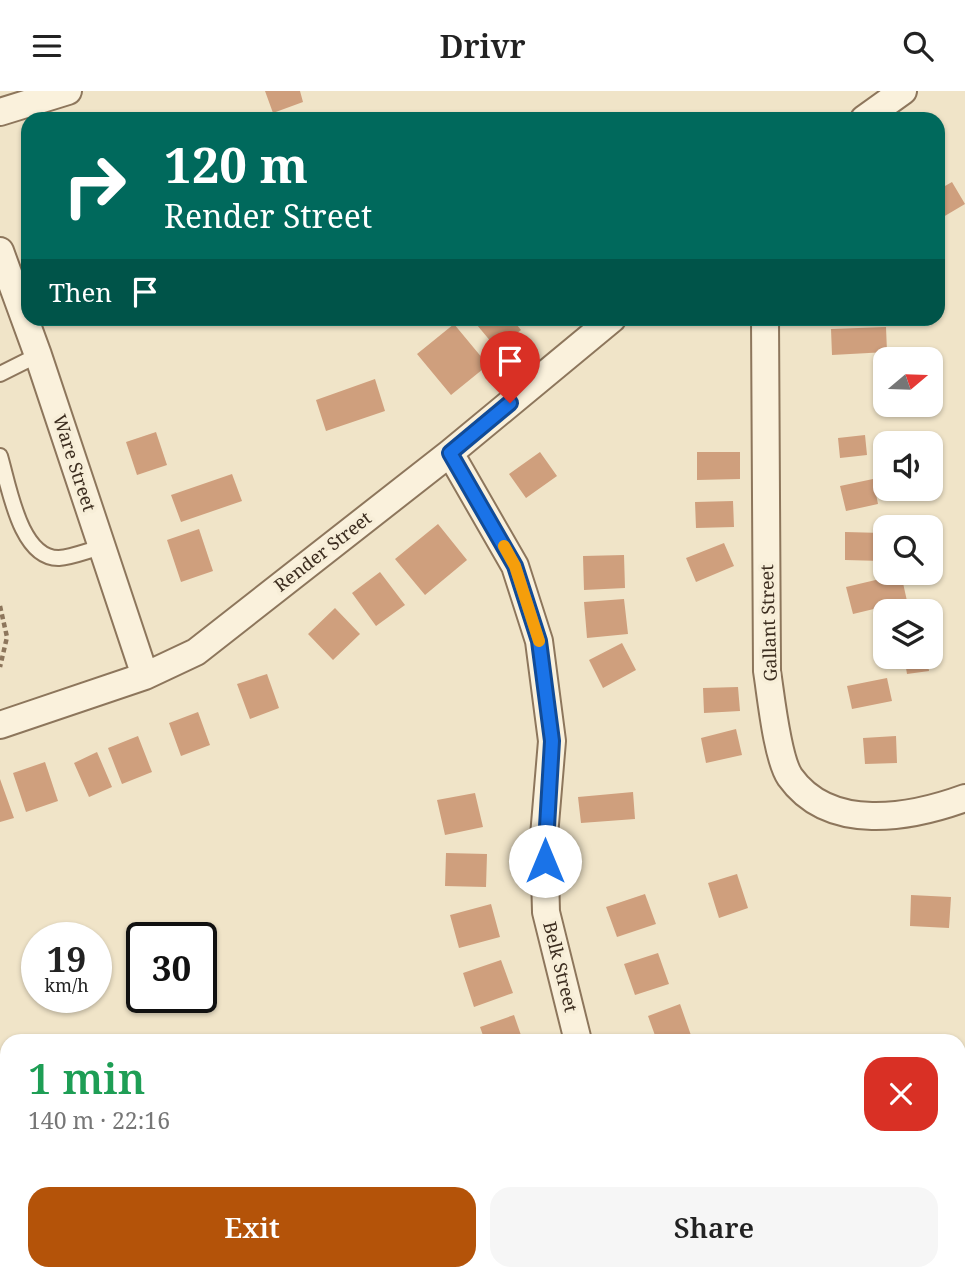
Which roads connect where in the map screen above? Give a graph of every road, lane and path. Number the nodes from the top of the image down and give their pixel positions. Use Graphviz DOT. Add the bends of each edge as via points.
graph roads {
  1 [pos="68,91"];
  2 [pos="898,92"];
  3 [pos="0,112"];
  4 [pos="873,112"];
  5 [pos="0,251"];
  6 [pos="21,308"];
  7 [pos="27,326"];
  8 [pos="604,326"];
  9 [pos="765,326"];
  10 [pos="38,355"];
  11 [pos="0,374"];
  12 [pos="450,453"];
  13 [pos="0,456"];
  14 [pos="102,547"];
  15 [pos="0,606"];
  16 [pos="0,667"];
  17 [pos="145,676"];
  18 [pos="0,725"];
  19 [pos="965,798"];
  20 [pos="576,1034"];
  1 -- 3 [label="street"];
  2 -- 4 [label="street"];
  5 -- 6 [label="street, Ware Street"];
  7 -- 10 [label="street, Ware Street"];
  8 -- 12 [label="street, Render Street"];
  9 -- 19 [label="street, Gallant Street" via="767,671 789,776 817,803 850,817 934,809"];
  10 -- 11 [label="lane"];
  10 -- 14 [label="street, Ware Street"];
  12 -- 17 [label="street, Render Street" via="195,652"];
  12 -- 20 [label="street, Belk Street" via="515,566 539,641 552,741 544,836 546,912"];
  13 -- 14 [label="lane" via="28,543 41,555 60,558"];
  14 -- 17 [label="street, Ware Street"];
  15 -- 16 [label="path" via="8,637"];
  17 -- 18 [label="street, Render Street"];
}
